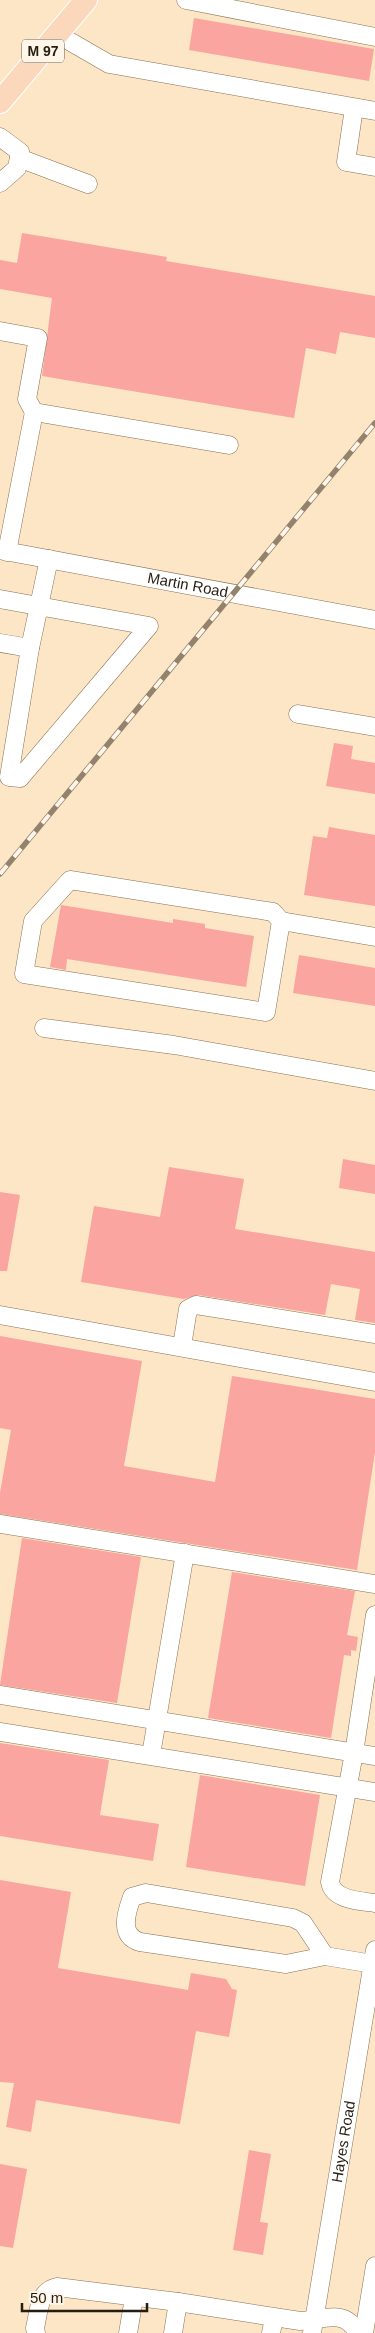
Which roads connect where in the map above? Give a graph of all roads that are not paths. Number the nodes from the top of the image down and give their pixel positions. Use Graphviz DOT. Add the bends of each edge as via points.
graph roads {
  1 [pos="86,0"];
  2 [pos="186,0"];
  3 [pos="57,34"];
  4 [pos="375,37"];
  5 [pos="0,102"];
  6 [pos="354,108"];
  7 [pos="375,111"];
  8 [pos="0,137"];
  9 [pos="19,158"];
  10 [pos="375,167"];
  11 [pos="0,183"];
  12 [pos="88,184"];
  13 [pos="0,331"];
  14 [pos="34,412"];
  15 [pos="230,445"];
  16 [pos="4,551"];
  17 [pos="49,559"];
  18 [pos="0,599"];
  19 [pos="39,606"];
  20 [pos="375,620"];
  21 [pos="0,643"];
  22 [pos="30,648"];
  23 [pos="298,714"];
  24 [pos="375,727"];
  25 [pos="282,921"];
  26 [pos="375,937"];
  27 [pos="44,1028"];
  28 [pos="375,1081"];
  29 [pos="0,1314"];
  30 [pos="375,1334"];
  31 [pos="182,1346"];
  32 [pos="375,1382"];
  33 [pos="0,1524"];
  34 [pos="185,1554"];
  35 [pos="375,1584"];
  36 [pos="375,1615"];
  37 [pos="0,1695"];
  38 [pos="156,1720"];
  39 [pos="0,1732"];
  40 [pos="354,1753"];
  41 [pos="151,1754"];
  42 [pos="375,1756"];
  43 [pos="348,1787"];
  44 [pos="375,1792"];
  45 [pos="375,1903"];
  46 [pos="325,1956"];
  47 [pos="374,1957"];
  48 [pos="371,2003"];
  49 [pos="375,2266"];
  50 [pos="134,2298"];
  51 [pos="178,2302"];
  52 [pos="272,2325"];
  53 [pos="313,2327"];
  54 [pos="36,2333"];
  55 [pos="128,2333"];
  56 [pos="173,2333"];
  57 [pos="357,2333"];
  58 [pos="364,2333"];
  1 -- 3 [label="main road, M 97"];
  2 -- 4 [label="street"];
  3 -- 5 [label="main road, M 97"];
  3 -- 6 [label="street" via="109,64"];
  6 -- 7 [label="street"];
  6 -- 10 [label="street" via="346,162"];
  8 -- 9 [label="street" via="20,152"];
  9 -- 11 [label="street" via="17,168"];
  9 -- 12 [label="street"];
  13 -- 14 [label="street" via="38,338 27,398"];
  14 -- 15 [label="street"];
  14 -- 16 [label="street"];
  16 -- 17 [label="street, Martin Road"];
  17 -- 19 [label="street"];
  17 -- 20 [label="street, Martin Road"];
  18 -- 19 [label="street"];
  19 -- 22 [label="street"];
  19 -- 22 [label="street" via="149,626 20,778 9,777"];
  21 -- 22 [label="street"];
  23 -- 24 [label="street"];
  25 -- 25 [label="street" via="273,912 70,880 33,921 24,974 266,1012"];
  25 -- 26 [label="street"];
  27 -- 28 [label="street" via="174,1046"];
  29 -- 31 [label="street"];
  30 -- 31 [label="street" via="196,1305 188,1309"];
  31 -- 32 [label="street"];
  33 -- 34 [label="street"];
  34 -- 35 [label="street"];
  34 -- 38 [label="street"];
  36 -- 40 [label="street"];
  37 -- 38 [label="street"];
  38 -- 40 [label="street"];
  38 -- 41 [label="street"];
  39 -- 41 [label="street"];
  40 -- 42 [label="street"];
  40 -- 43 [label="street"];
  41 -- 43 [label="street"];
  43 -- 44 [label="street"];
  43 -- 45 [label="street" via="331,1887 349,1899"];
  46 -- 46 [label="street" via="286,1964 140,1942 127,1933 125,1919 132,1897 146,1893 293,1918 303,1924"];
  46 -- 47 [label="street"];
  47 -- 48 [label="street, Hayes Road"];
  48 -- 53 [label="street, Hayes Road"];
  49 -- 58 [label="street"];
  50 -- 51 [label="street"];
  50 -- 54 [label="street" via="50,2288 43,2295"];
  50 -- 55 [label="street"];
  51 -- 52 [label="street"];
  51 -- 56 [label="street"];
  52 -- 53 [label="street"];
  53 -- 57 [label="street" via="324,2317 342,2318"];
}
